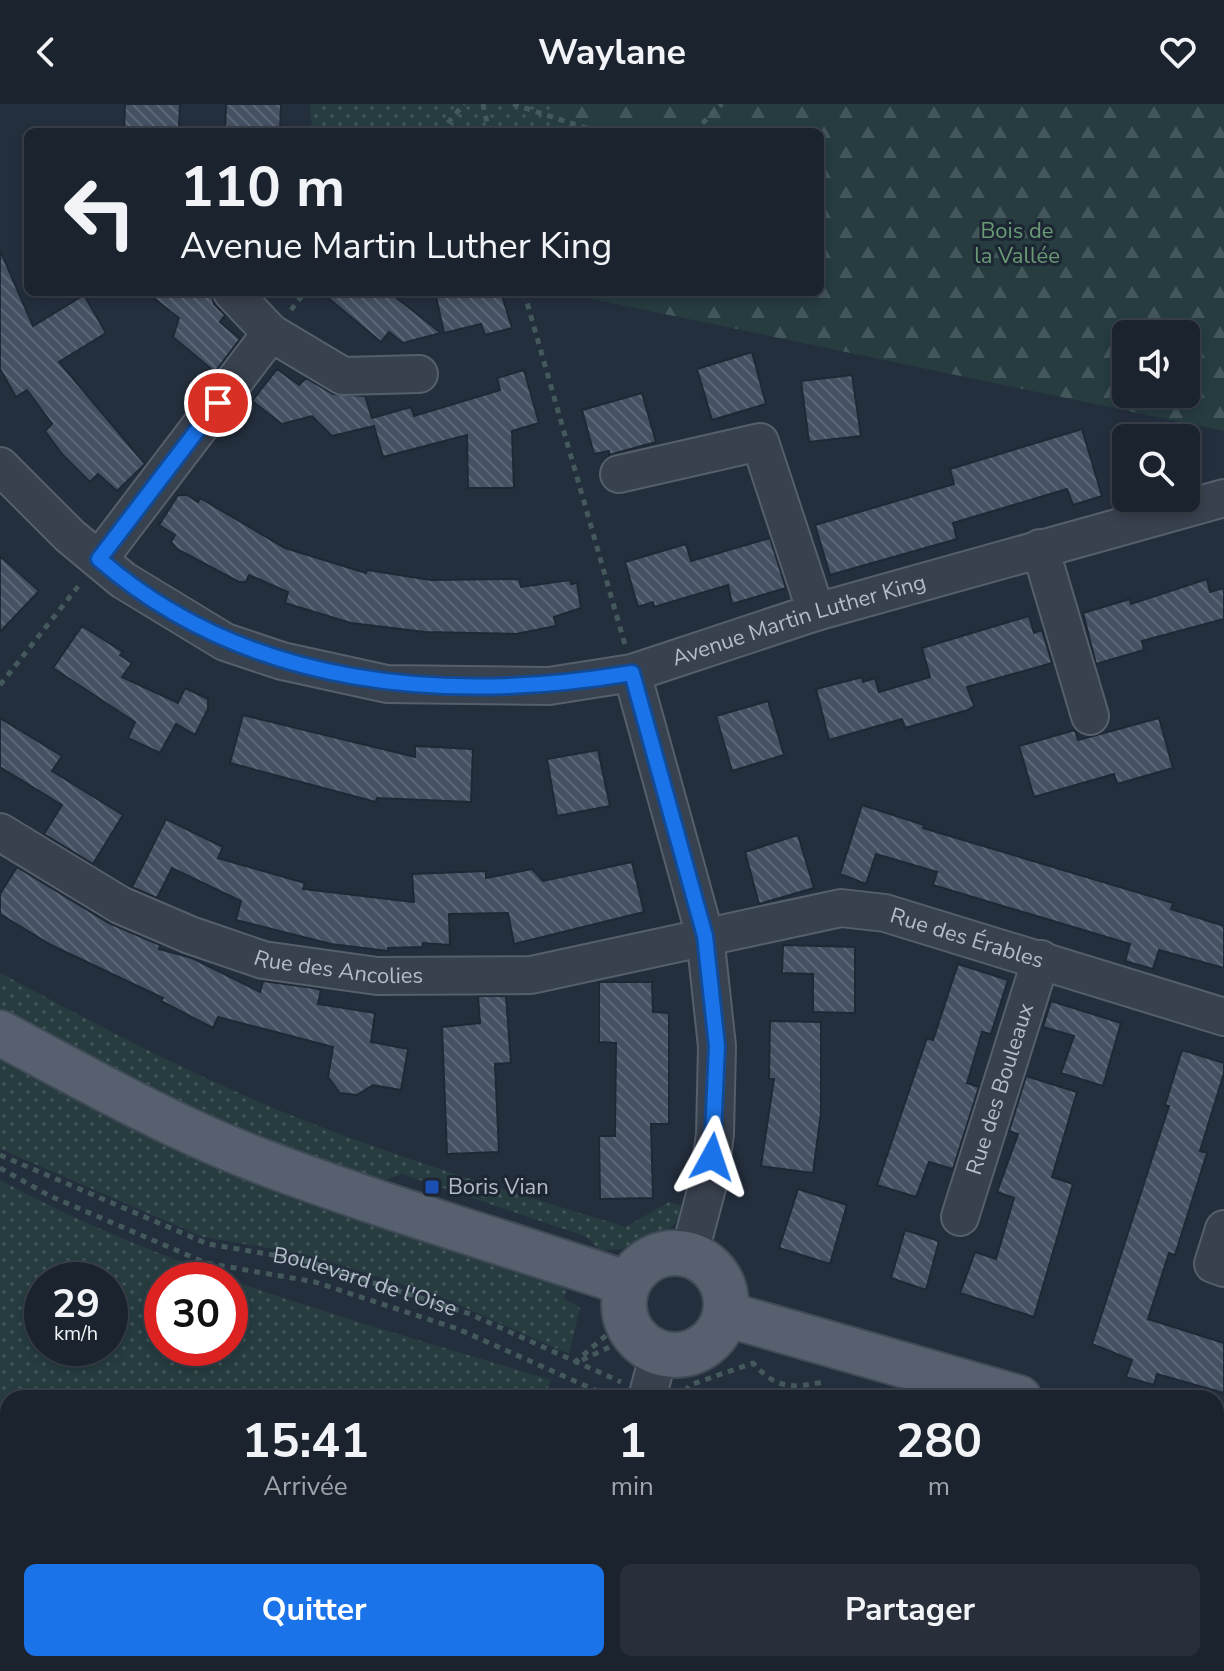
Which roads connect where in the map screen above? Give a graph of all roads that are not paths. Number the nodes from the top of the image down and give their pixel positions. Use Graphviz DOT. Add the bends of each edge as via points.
graph roads {
  1 [pos="236,296"];
  2 [pos="271,333"];
  3 [pos="419,374"];
  4 [pos="0,466"];
  5 [pos="619,474"];
  6 [pos="1224,498"];
  7 [pos="1033,549"];
  8 [pos="90,571"];
  9 [pos="816,612"];
  10 [pos="632,673"];
  11 [pos="1082,711"];
  12 [pos="0,832"];
  13 [pos="705,936"];
  14 [pos="1041,959"];
  15 [pos="1224,1017"];
  16 [pos="0,1033"];
  17 [pos="960,1217"];
  18 [pos="1224,1229"];
  19 [pos="689,1255"];
  20 [pos="1224,1268"];
  21 [pos="725,1314"];
  22 [pos="650,1367"];
  23 [pos="991,1390"];
  1 -- 2 [label="street"];
  2 -- 3 [label="street" via="343,376"];
  2 -- 8 [label="street"];
  4 -- 8 [label="street, Avenue Martin Luther King" via="70,536"];
  5 -- 9 [label="street" via="760,442"];
  6 -- 7 [label="street, Avenue Martin Luther King"];
  7 -- 9 [label="street, Avenue Martin Luther King"];
  7 -- 11 [label="street"];
  8 -- 10 [label="street, Avenue Martin Luther King" via="123,580 225,642 282,661 387,684 549,686"];
  9 -- 10 [label="street, Avenue Martin Luther King"];
  10 -- 13 [label="street"];
  12 -- 13 [label="street, Rue des Ancolies" via="120,905 263,960 377,976 531,975"];
  13 -- 14 [label="street, Rue des Érables" via="841,908 885,913"];
  13 -- 19 [label="street" via="717,1046 715,1134"];
  14 -- 15 [label="street, Rue des Érables"];
  14 -- 17 [label="street, Rue des Bouleaux"];
  16 -- 22 [label="main road" via="253,1158 428,1220"];
  18 -- 20 [label="street" via="1213,1264"];
  19 -- 21 [label="main road" via="716,1275 726,1298"];
  19 -- 22 [label="main road" via="655,1258 637,1270"];
  21 -- 22 [label="main road" via="716,1335 703,1347"];
  21 -- 23 [label="main road"];
}
